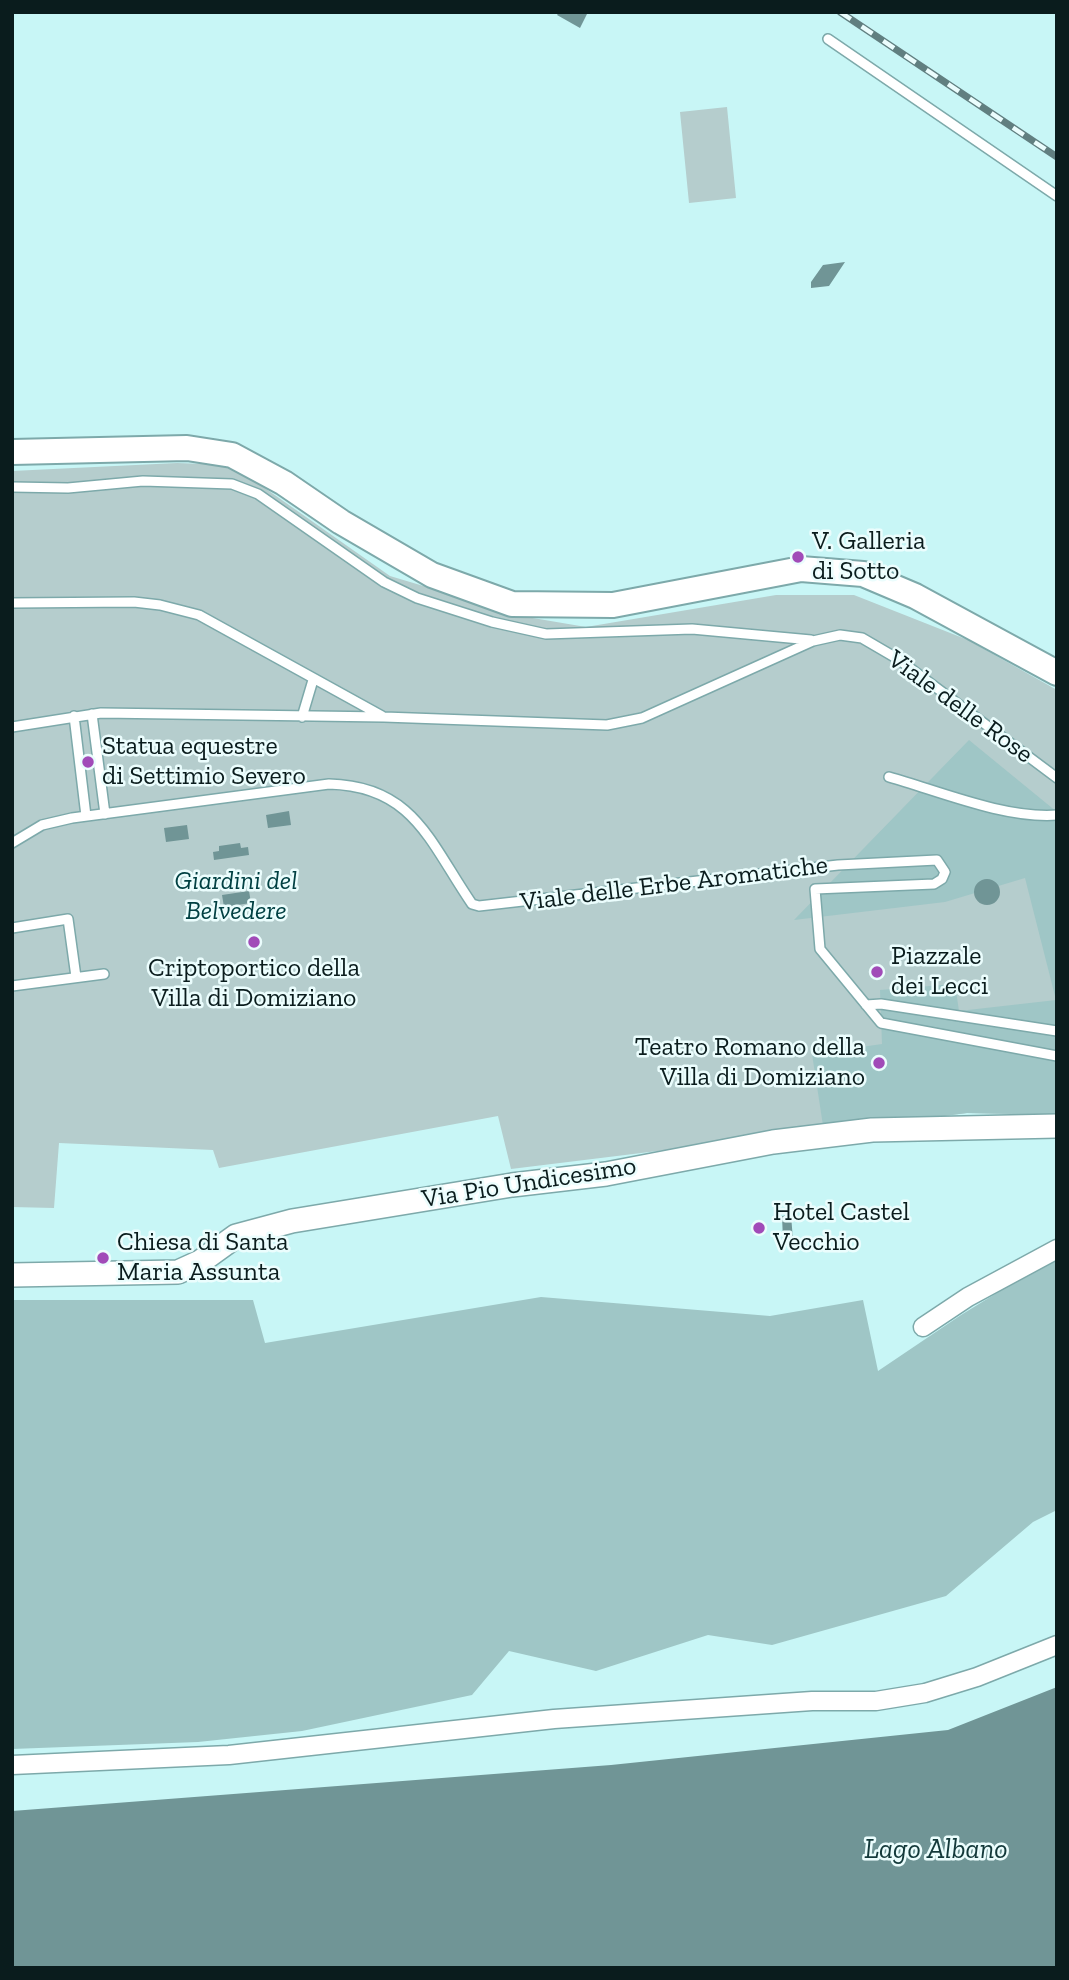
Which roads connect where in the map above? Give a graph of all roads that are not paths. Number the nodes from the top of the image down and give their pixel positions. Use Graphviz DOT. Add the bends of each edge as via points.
graph roads {
  1 [pos="828,39"];
  2 [pos="1057,196"];
  3 [pos="12,452"];
  4 [pos="12,487"];
  5 [pos="12,603"];
  6 [pos="813,641"];
  7 [pos="1057,673"];
  8 [pos="313,680"];
  9 [pos="92,714"];
  10 [pos="74,716"];
  11 [pos="302,717"];
  12 [pos="384,717"];
  13 [pos="12,727"];
  14 [pos="889,777"];
  15 [pos="1057,778"];
  16 [pos="105,814"];
  17 [pos="1057,815"];
  18 [pos="86,816"];
  19 [pos="12,843"];
  20 [pos="12,928"];
  21 [pos="104,974"];
  22 [pos="76,977"];
  23 [pos="12,986"];
  24 [pos="866,1005"];
  25 [pos="1057,1031"];
  26 [pos="1057,1056"];
  27 [pos="1057,1126"];
  28 [pos="1057,1249"];
  29 [pos="12,1275"];
  30 [pos="923,1327"];
  31 [pos="1057,1645"];
  32 [pos="12,1765"];
  1 -- 2 [label="lane"];
  3 -- 7 [label="main road" via="187,448 232,455 432,575 512,604 613,605 802,569 863,574 915,596"];
  4 -- 6 [label="lane" via="68,488 143,481 232,484 258,494 384,582 417,598 492,622 546,634 692,629"];
  5 -- 8 [label="lane" via="160,605 225,627"];
  6 -- 12 [label="lane" via="642,718 607,725"];
  6 -- 15 [label="lane, Viale delle Rose" via="840,635 862,638 898,659"];
  8 -- 11 [label="lane"];
  8 -- 12 [label="lane"];
  9 -- 10 [label="lane"];
  9 -- 11 [label="lane"];
  9 -- 16 [label="lane"];
  10 -- 13 [label="lane"];
  10 -- 18 [label="lane"];
  11 -- 12 [label="lane"];
  14 -- 17 [label="lane" via="1013,812"];
  16 -- 18 [label="lane"];
  16 -- 24 [label="lane, Viale delle Erbe Aromatiche" via="329,784 369,787 402,806 415,820 469,900 479,906 882,862 937,860 945,872 934,884 815,889 820,949"];
  18 -- 19 [label="lane" via="42,825"];
  20 -- 22 [label="lane" via="68,919"];
  21 -- 22 [label="lane"];
  22 -- 23 [label="lane"];
  24 -- 25 [label="lane"];
  24 -- 26 [label="lane" via="881,1023"];
  27 -- 29 [label="street, Via Pio Undicesimo" via="872,1130 773,1142 606,1174 292,1221 236,1236 178,1272"];
  28 -- 30 [label="street"];
  31 -- 32 [label="street" via="977,1677 876,1702 812,1701 620,1714 216,1756"];
}
